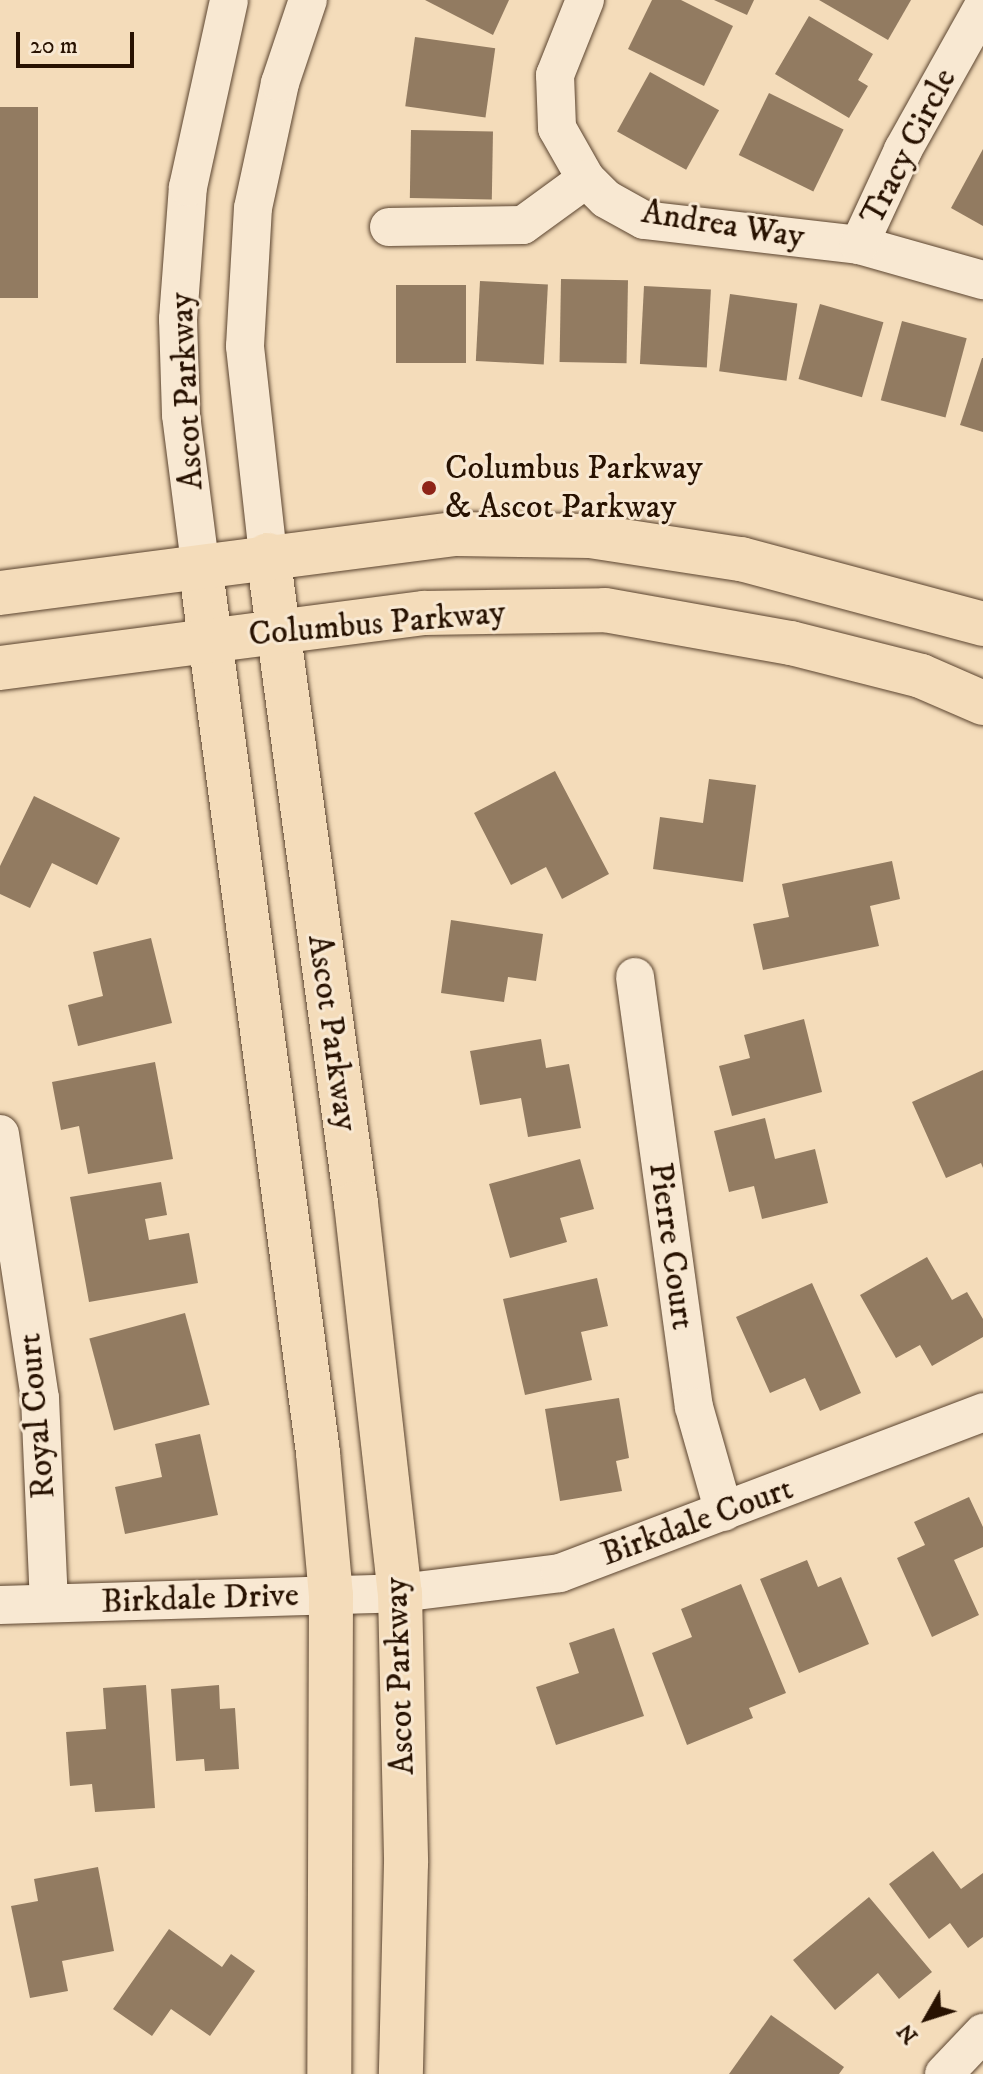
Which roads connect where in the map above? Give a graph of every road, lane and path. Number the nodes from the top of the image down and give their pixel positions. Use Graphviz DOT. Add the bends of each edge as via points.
graph roads {
  1 [pos="229,0"];
  2 [pos="308,0"];
  3 [pos="585,0"];
  4 [pos="983,7"];
  5 [pos="586,179"];
  6 [pos="389,227"];
  7 [pos="859,245"];
  8 [pos="983,280"];
  9 [pos="268,555"];
  10 [pos="201,571"];
  11 [pos="0,593"];
  12 [pos="983,624"];
  13 [pos="279,632"];
  14 [pos="208,638"];
  15 [pos="0,668"];
  16 [pos="983,703"];
  17 [pos="635,977"];
  18 [pos="0,1134"];
  19 [pos="983,1412"];
  20 [pos="724,1512"];
  21 [pos="400,1593"];
  22 [pos="331,1595"];
  23 [pos="49,1603"];
  24 [pos="0,1605"];
  25 [pos="983,2033"];
  26 [pos="329,2074"];
  27 [pos="401,2074"];
  28 [pos="944,2074"];
  1 -- 10 [label="street, Ascot Parkway" via="188,187 178,319 181,415"];
  2 -- 9 [label="street, Ascot Parkway" via="280,83 253,208 245,346"];
  3 -- 5 [label="street" via="562,50 554,96 557,128"];
  4 -- 7 [label="street, Tracy Circle" via="903,150"];
  5 -- 6 [label="street" via="515,227"];
  5 -- 7 [label="street, Andrea Way" via="644,220"];
  7 -- 8 [label="street, Andrea Way"];
  9 -- 10 [label="main road"];
  9 -- 12 [label="main road" via="457,534 590,536 741,559"];
  9 -- 13 [label="main road, Ascot Parkway"];
  10 -- 11 [label="main road"];
  10 -- 14 [label="main road, Ascot Parkway"];
  13 -- 14 [label="main road, Columbus Parkway"];
  13 -- 16 [label="main road, Columbus Parkway" via="424,613 605,610 791,643 921,676"];
  13 -- 21 [label="main road, Ascot Parkway" via="356,1203"];
  14 -- 15 [label="main road, Columbus Parkway"];
  14 -- 22 [label="main road, Ascot Parkway" via="316,1437"];
  17 -- 20 [label="street, Pierre Court" via="694,1407"];
  18 -- 23 [label="street, Royal Court" via="40,1398"];
  19 -- 20 [label="street, Birkdale Court"];
  20 -- 21 [label="street, Birkdale Court" via="560,1573"];
  21 -- 22 [label="street, Birkdale Drive"];
  21 -- 27 [label="main road, Ascot Parkway" via="406,1863"];
  22 -- 23 [label="street, Birkdale Drive"];
  22 -- 26 [label="main road, Ascot Parkway"];
  23 -- 24 [label="street, Birkdale Drive"];
  25 -- 28 [label="street"];
}
